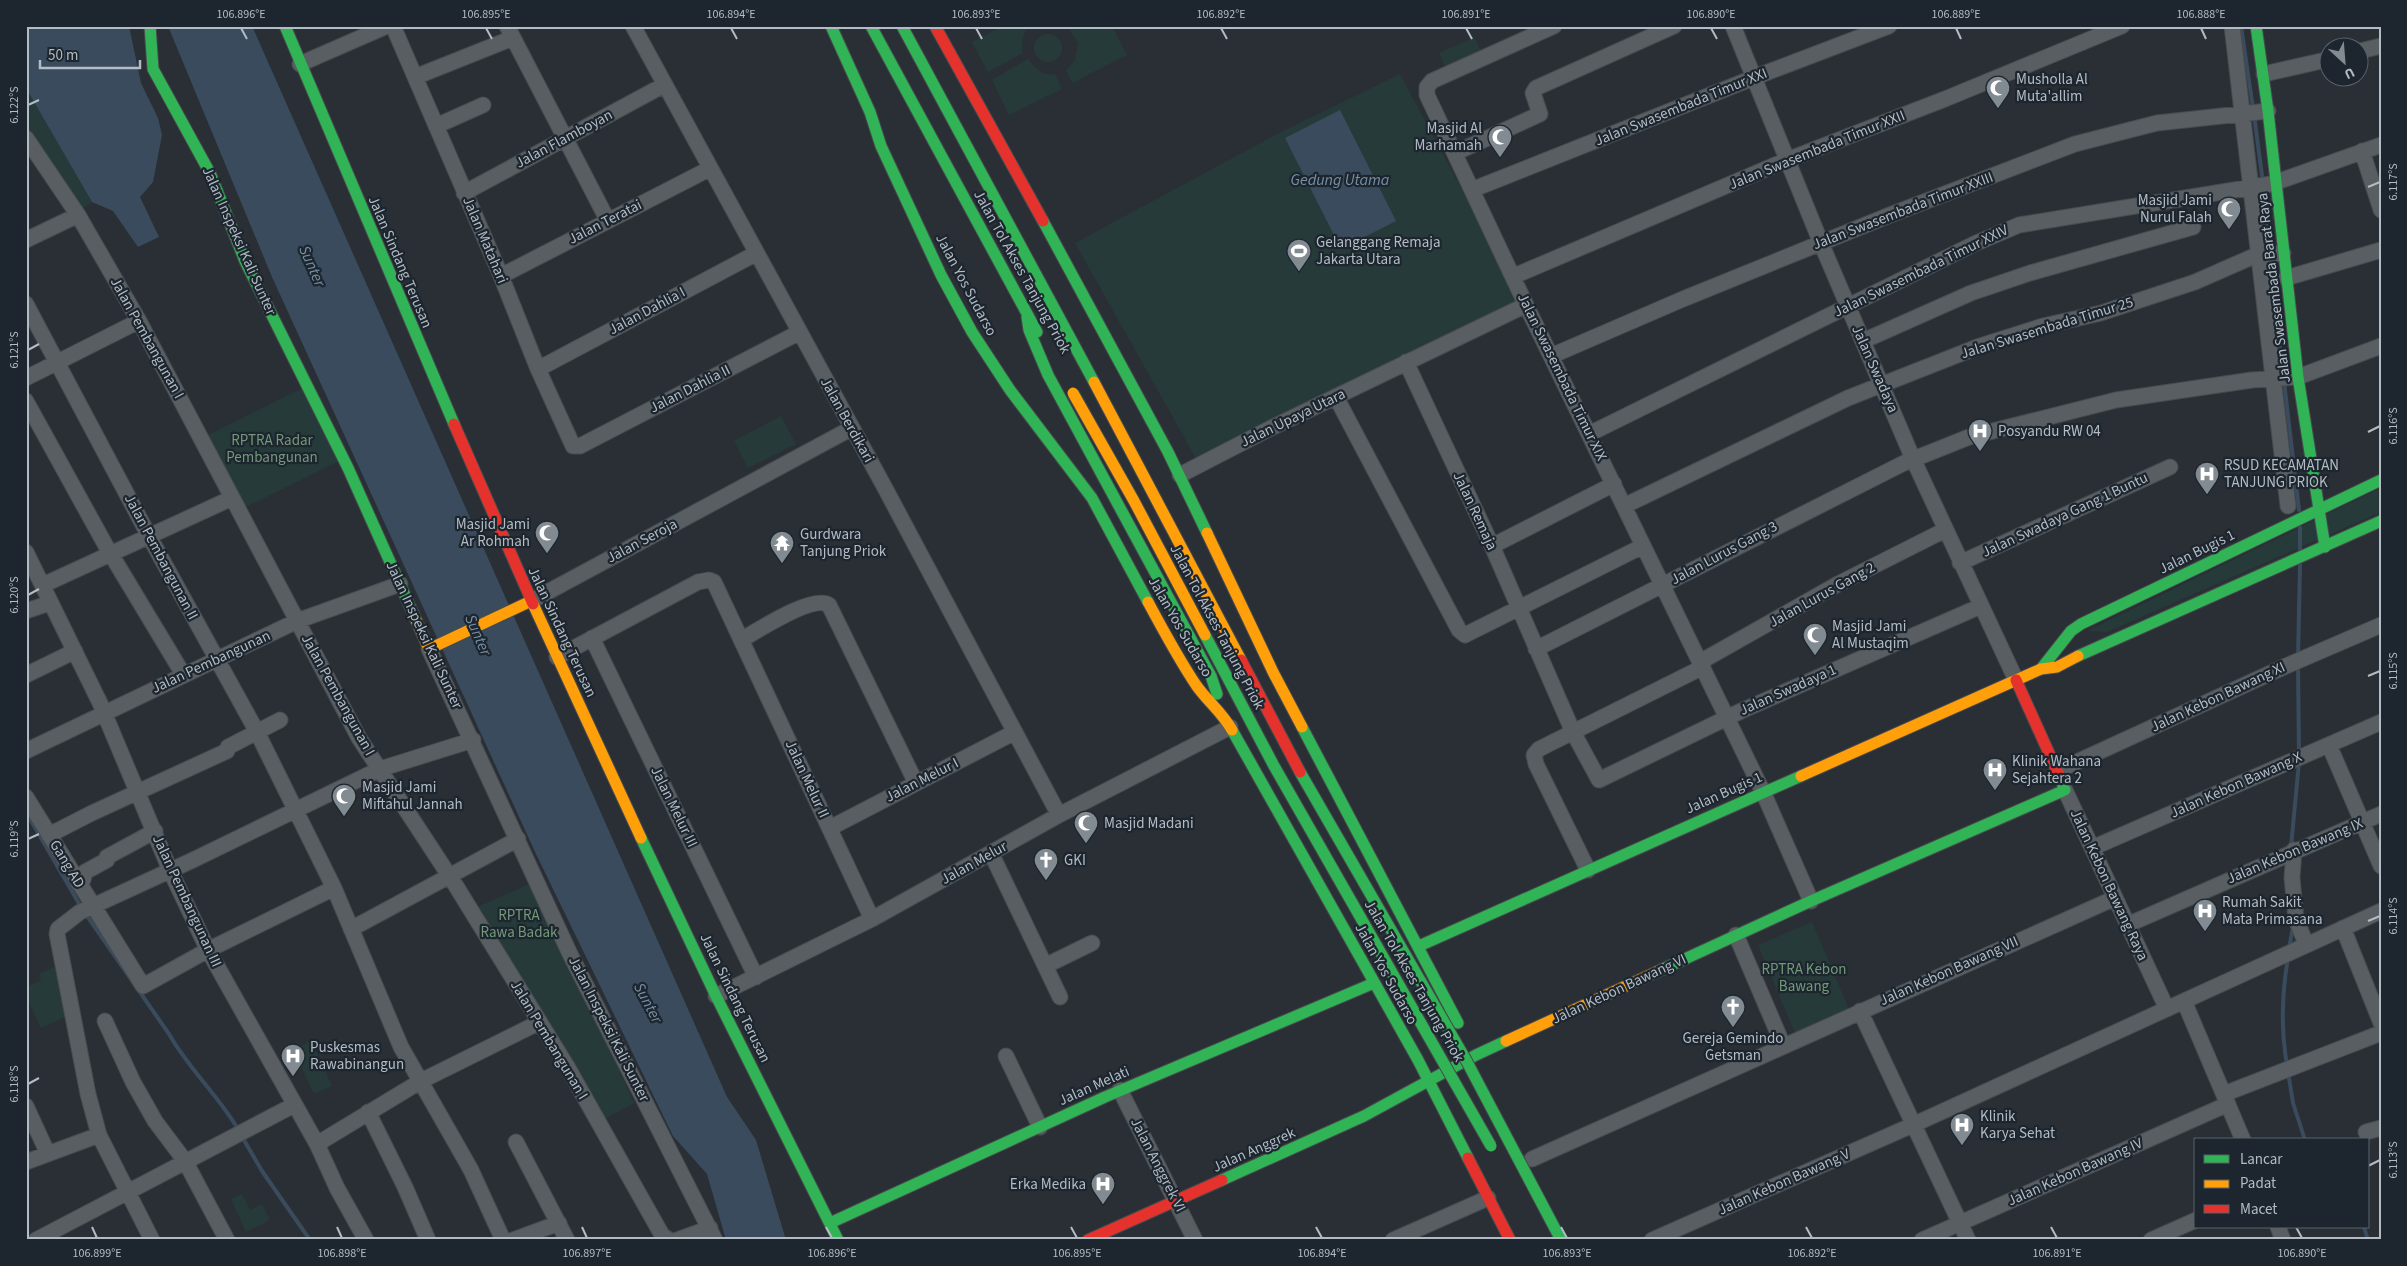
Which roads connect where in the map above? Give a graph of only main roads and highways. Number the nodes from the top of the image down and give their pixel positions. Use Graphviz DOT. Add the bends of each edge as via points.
graph roads {
  1 [pos="150,26"];
  2 [pos="285,26"];
  3 [pos="831,26"];
  4 [pos="871,26"];
  5 [pos="902,26"];
  6 [pos="935,26"];
  7 [pos="2256,26"];
  8 [pos="1027,317"];
  9 [pos="1055,362"];
  10 [pos="1071,389"];
  11 [pos="2381,480"];
  12 [pos="2315,512"];
  13 [pos="2381,522"];
  14 [pos="2321,548"];
  15 [pos="524,604"];
  16 [pos="2087,622"];
  17 [pos="433,646"];
  18 [pos="2093,648"];
  19 [pos="2041,669"];
  20 [pos="2016,680"];
  21 [pos="1222,713"];
  22 [pos="1328,777"];
  23 [pos="2065,790"];
  24 [pos="1272,802"];
  25 [pos="1355,826"];
  26 [pos="1301,852"];
  27 [pos="1419,946"];
  28 [pos="1374,983"];
  29 [pos="1476,1055"];
  30 [pos="1429,1081"];
  31 [pos="1501,1101"];
  32 [pos="1514,1124"];
  33 [pos="1463,1151"];
  34 [pos="1499,1160"];
  35 [pos="830,1223"];
  36 [pos="838,1240"];
  37 [pos="1088,1240"];
  38 [pos="1510,1240"];
  39 [pos="1561,1240"];
  1 -- 17 [label="main road, Jalan Inspeksi Kali Sunter" via="153,69 210,174 245,261"];
  2 -- 15 [label="main road, Jalan Sindang Terusan"];
  3 -- 21 [label="main road, Jalan Yos Sudarso" via="870,112 881,146 941,275 972,332 1010,390 1088,492 1181,663 1207,700"];
  4 -- 8 [label="main road, Jalan Tol Akses Tanjung Priok"];
  5 -- 39 [label="main road, Jalan Tol Akses Tanjung Priok, bridge" via="1298,768 1466,1060"];
  6 -- 22 [label="main road" via="1180,475 1248,622"];
  7 -- 12 [label="main road, Jalan Swasembada Barat Raya" via="2264,74 2264,185 2271,254 2286,278"];
  8 -- 9 [label="main road, Jalan Tol Akses Tanjung Priok"];
  8 -- 21 [label="main road" via="1033,342 1061,399 1211,676"];
  10 -- 34 [label="main road, Jalan Tol Akses Tanjung Priok, bridge" via="1274,766"];
  11 -- 12 [label="main road, Jalan Bugis 1"];
  12 -- 14 [label="main road, Jalan Swasembada Barat Raya"];
  12 -- 16 [label="main road, Jalan Bugis 1"];
  13 -- 14 [label="main road, Jalan Bugis 1"];
  14 -- 18 [label="main road, Jalan Bugis 1"];
  15 -- 17 [label="main road, Jalan Seroja"];
  15 -- 35 [label="main road, Jalan Sindang Terusan" via="557,657 716,996"];
  16 -- 18 [label="main road" via="2080,636 2086,645"];
  16 -- 19 [label="main road, Jalan Bugis 1" via="2072,631"];
  18 -- 19 [label="main road, Jalan Bugis 1" via="2057,667"];
  19 -- 20 [label="main road, Jalan Bugis 1"];
  20 -- 23 [label="main road, Jalan Kebon Bawang Raya"];
  20 -- 27 [label="main road, Jalan Bugis 1"];
  21 -- 24 [label="main road, Jalan Yos Sudarso"];
  22 -- 24 [label="main road" via="1323,793 1311,804 1295,809"];
  22 -- 25 [label="main road"];
  23 -- 29 [label="main road, Jalan Kebon Bawang VI" via="1811,901"];
  24 -- 26 [label="main road, Jalan Yos Sudarso"];
  25 -- 26 [label="main road" via="1336,821 1326,823 1310,834"];
  25 -- 27 [label="main road"];
  26 -- 28 [label="main road, Jalan Yos Sudarso"];
  27 -- 29 [label="main road"];
  28 -- 30 [label="main road, Jalan Yos Sudarso"];
  28 -- 35 [label="main road, Jalan Melati" via="1120,1090"];
  29 -- 30 [label="main road, Jalan Kebon Bawang VI"];
  29 -- 31 [label="main road"];
  30 -- 33 [label="main road, Jalan Yos Sudarso"];
  30 -- 37 [label="main road, Jalan Anggrek" via="1364,1116"];
  32 -- 33 [label="main road" via="1495,1118 1477,1123 1464,1134"];
  33 -- 38 [label="main road, Jalan Yos Sudarso"];
  35 -- 36 [label="main road, Jalan Sindang Terusan"];
}
